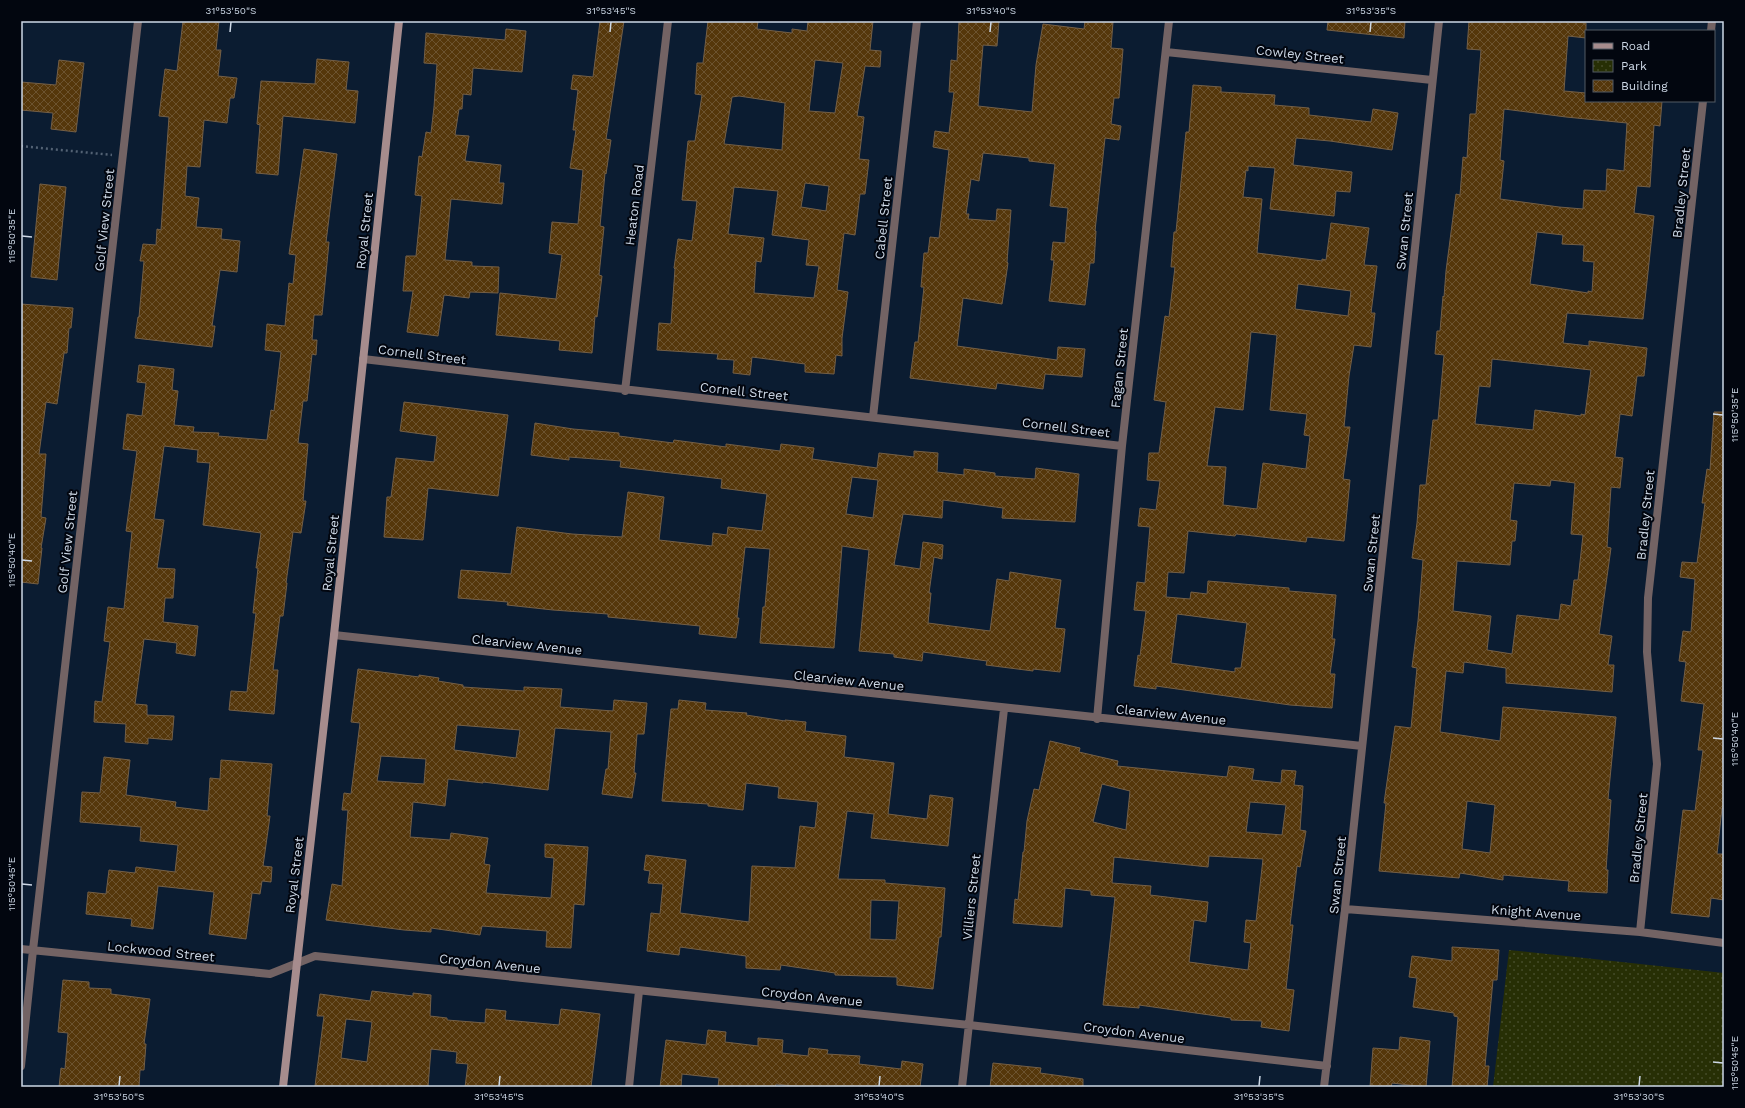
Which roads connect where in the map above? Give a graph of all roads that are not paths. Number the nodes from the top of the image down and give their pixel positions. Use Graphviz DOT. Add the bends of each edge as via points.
graph roads {
  1 [pos="138,21"];
  2 [pos="399,21"];
  3 [pos="668,21"];
  4 [pos="917,21"];
  5 [pos="1169,21"];
  6 [pos="1439,21"];
  7 [pos="1166,52"];
  8 [pos="1432,80"];
  9 [pos="1703,102"];
  10 [pos="363,359"];
  11 [pos="624,391"];
  12 [pos="873,417"];
  13 [pos="1122,446"];
  14 [pos="334,635"];
  15 [pos="1004,709"];
  16 [pos="1097,719"];
  17 [pos="1362,746"];
  18 [pos="1345,909"];
  19 [pos="1640,932"];
  20 [pos="1724,943"];
  21 [pos="21,949"];
  22 [pos="33,950"];
  23 [pos="296,964"];
  24 [pos="639,991"];
  25 [pos="969,1025"];
  26 [pos="21,1066"];
  27 [pos="1327,1066"];
  28 [pos="283,1087"];
  29 [pos="629,1087"];
  30 [pos="962,1087"];
  31 [pos="1324,1087"];
  1 -- 22 [label="street, Golf View Street"];
  2 -- 10 [label="main road, Royal Street"];
  3 -- 11 [label="street, Heaton Road"];
  4 -- 12 [label="street, Cabell Street"];
  5 -- 7 [label="street, Fagan Street"];
  6 -- 8 [label="street, Swan Street"];
  7 -- 8 [label="street, Cowley Street"];
  7 -- 13 [label="street, Fagan Street"];
  8 -- 17 [label="street, Swan Street"];
  9 -- 19 [label="street, Bradley Street" via="1648,598 1648,652 1657,764"];
  10 -- 11 [label="street, Cornell Street"];
  10 -- 14 [label="main road, Royal Street"];
  11 -- 12 [label="street, Cornell Street"];
  12 -- 13 [label="street, Cornell Street"];
  13 -- 16 [label="street, Fagan Street"];
  14 -- 15 [label="street, Clearview Avenue"];
  14 -- 23 [label="main road, Royal Street"];
  15 -- 16 [label="street, Clearview Avenue"];
  15 -- 25 [label="street, Villiers Street"];
  16 -- 17 [label="street, Clearview Avenue"];
  17 -- 18 [label="street, Swan Street"];
  18 -- 19 [label="street, Knight Avenue"];
  18 -- 27 [label="street, Swan Street"];
  19 -- 20 [label="street, Knight Avenue"];
  21 -- 22 [label="street, Lockwood Street"];
  22 -- 23 [label="street, Lockwood Street" via="270,974"];
  22 -- 26 [label="street, Golf View Street"];
  23 -- 24 [label="street, Croydon Avenue" via="315,956"];
  23 -- 28 [label="main road, Royal Street"];
  24 -- 25 [label="street, Croydon Avenue"];
  24 -- 29 [label="street"];
  25 -- 27 [label="street, Croydon Avenue"];
  25 -- 30 [label="street, Villiers Street"];
  27 -- 31 [label="street, Swan Street"];
}
